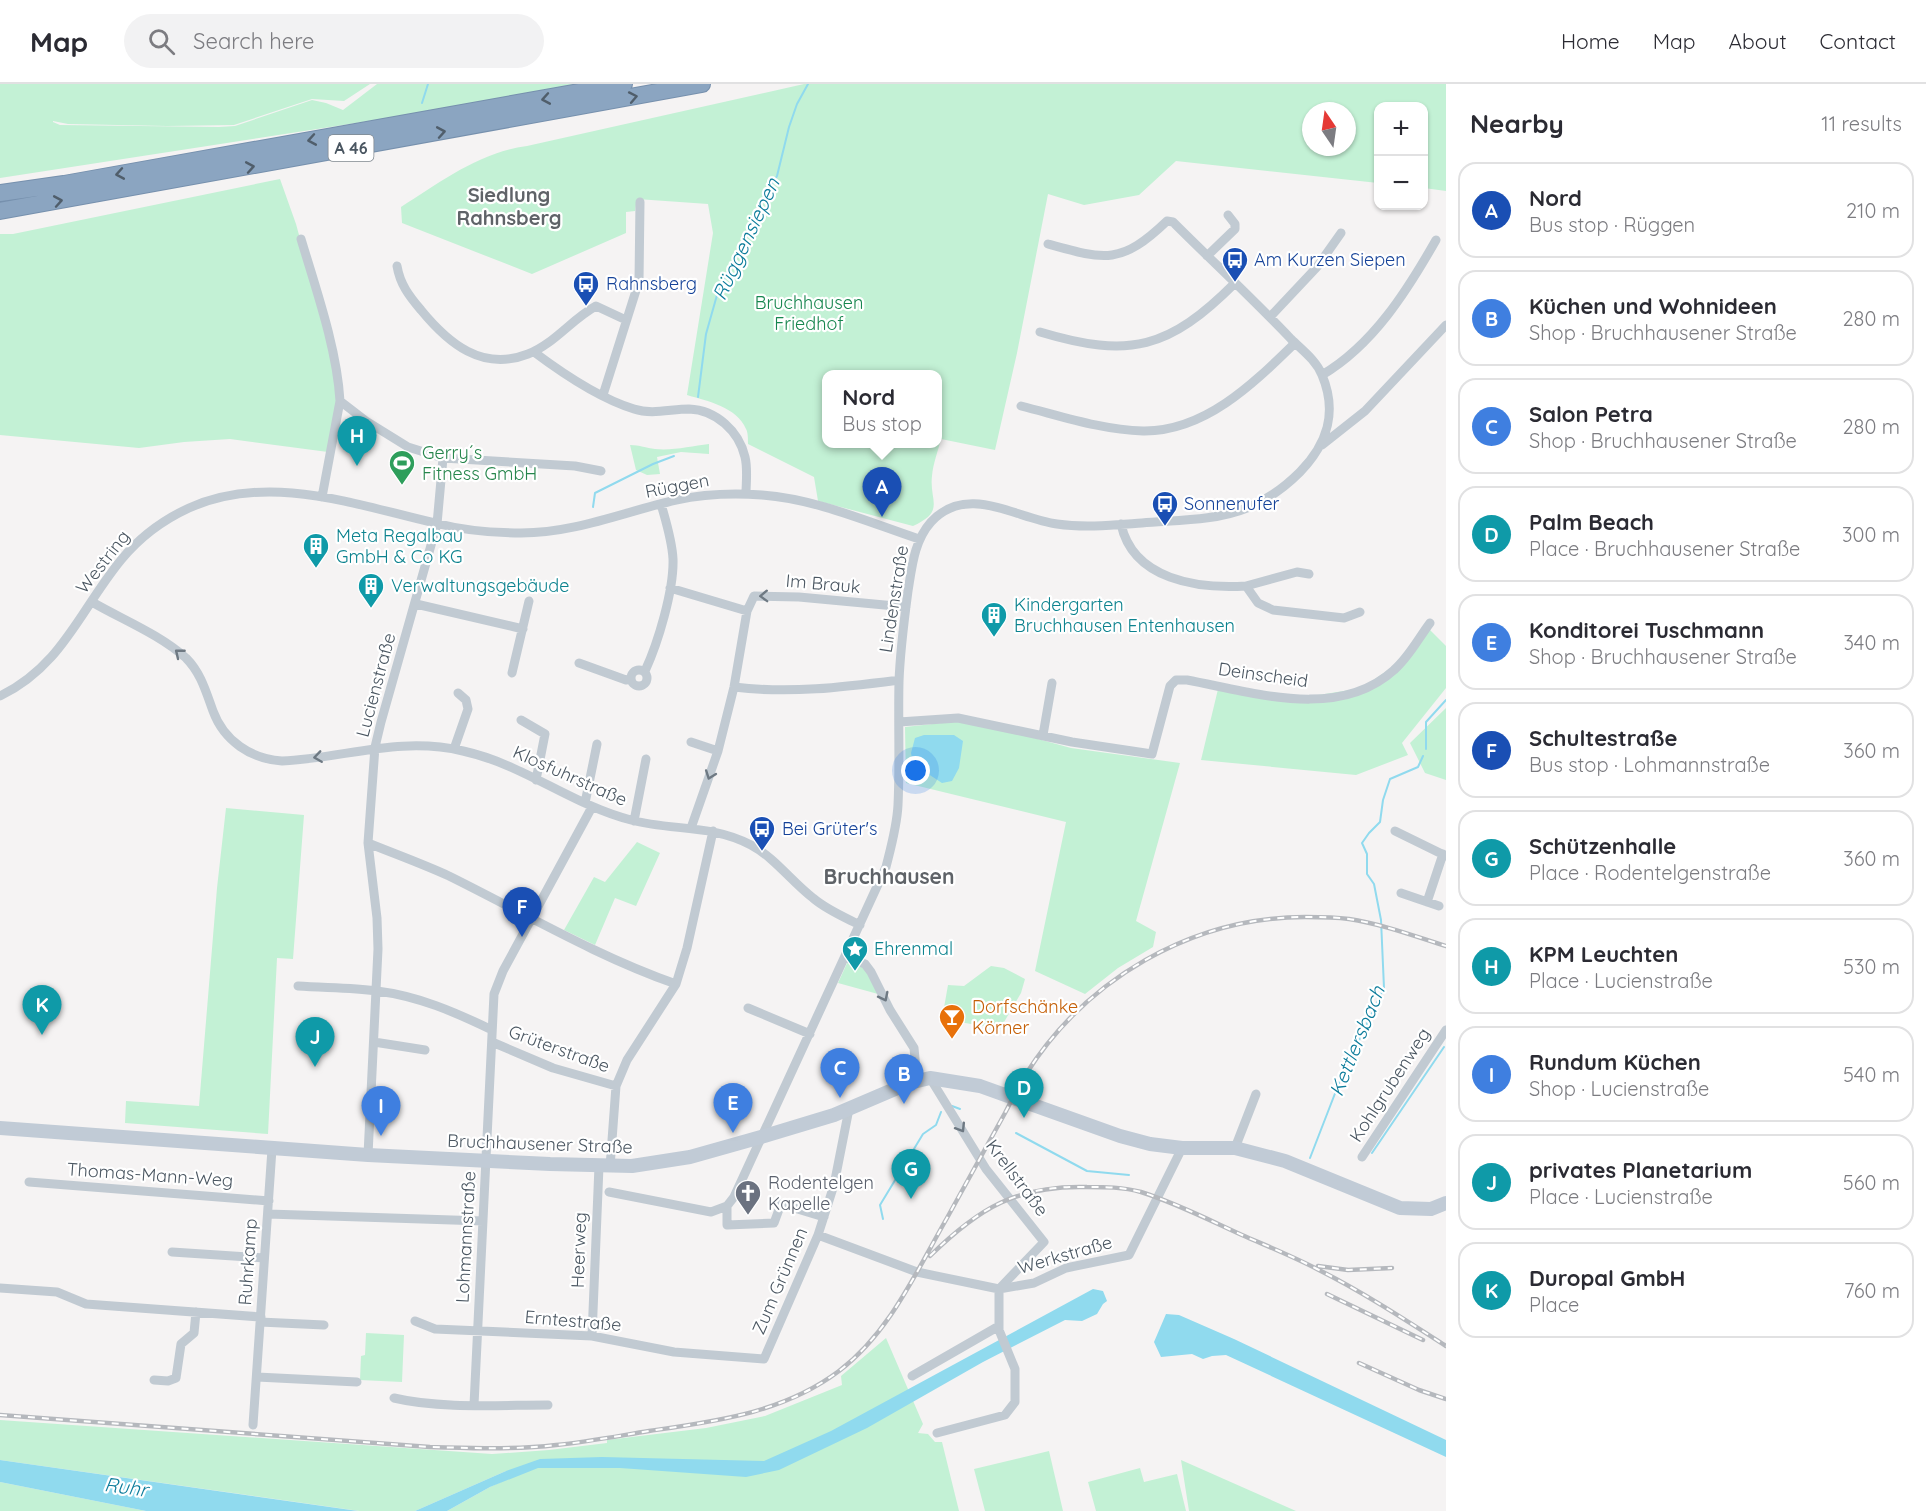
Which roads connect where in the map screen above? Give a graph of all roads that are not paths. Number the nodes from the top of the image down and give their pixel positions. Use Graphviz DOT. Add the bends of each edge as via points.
graph roads {
  1 [pos="624,84"];
  2 [pos="702,84"];
  3 [pos="0,193"];
  4 [pos="640,201"];
  5 [pos="0,212"];
  6 [pos="1228,215"];
  7 [pos="1341,233"];
  8 [pos="301,239"];
  9 [pos="1436,240"];
  10 [pos="1048,244"];
  11 [pos="1204,253"];
  12 [pos="397,266"];
  13 [pos="1235,283"];
  14 [pos="1270,317"];
  15 [pos="626,320"];
  16 [pos="1446,325"];
  17 [pos="1040,332"];
  18 [pos="1295,343"];
  19 [pos="534,352"];
  20 [pos="1322,375"];
  21 [pos="603,395"];
  22 [pos="340,401"];
  23 [pos="1021,406"];
  24 [pos="1320,446"];
  25 [pos="443,458"];
  26 [pos="601,471"];
  27 [pos="746,494"];
  28 [pos="322,497"];
  29 [pos="662,504"];
  30 [pos="437,524"];
  31 [pos="1121,524"];
  32 [pos="919,540"];
  33 [pos="1309,574"];
  34 [pos="1246,586"];
  35 [pos="670,588"];
  36 [pos="529,601"];
  37 [pos="92,603"];
  38 [pos="416,604"];
  39 [pos="906,608"];
  40 [pos="747,611"];
  41 [pos="1360,612"];
  42 [pos="1430,623"];
  43 [pos="523,629"];
  44 [pos="579,663"];
  45 [pos="512,674"];
  46 [pos="900,680"];
  47 [pos="1052,683"];
  48 [pos="734,687"];
  49 [pos="458,693"];
  50 [pos="0,696"];
  51 [pos="521,720"];
  52 [pos="899,722"];
  53 [pos="1043,735"];
  54 [pos="691,742"];
  55 [pos="597,744"];
  56 [pos="375,747"];
  57 [pos="454,749"];
  58 [pos="718,751"];
  59 [pos="646,759"];
  60 [pos="536,780"];
  61 [pos="588,805"];
  62 [pos="634,821"];
  63 [pos="691,828"];
  64 [pos="713,831"];
  65 [pos="1395,831"];
  66 [pos="368,843"];
  67 [pos="1444,855"];
  68 [pos="1401,893"];
  69 [pos="1427,902"];
  70 [pos="1439,906"];
  71 [pos="531,920"];
  72 [pos="860,925"];
  73 [pos="846,957"];
  74 [pos="676,984"];
  75 [pos="298,986"];
  76 [pos="377,990"];
  77 [pos="748,1008"];
  78 [pos="492,1030"];
  79 [pos="1446,1030"];
  80 [pos="810,1034"];
  81 [pos="374,1042"];
  82 [pos="492,1042"];
  83 [pos="425,1050"];
  84 [pos="924,1079"];
  85 [pos="616,1086"];
  86 [pos="1256,1094"];
  87 [pos="849,1109"];
  88 [pos="0,1128"];
  89 [pos="761,1137"];
  90 [pos="1182,1148"];
  91 [pos="1235,1148"];
  92 [pos="272,1149"];
  93 [pos="368,1155"];
  94 [pos="1362,1157"];
  95 [pos="487,1162"];
  96 [pos="604,1166"];
  97 [pos="29,1182"];
  98 [pos="609,1192"];
  99 [pos="269,1201"];
  100 [pos="1446,1203"];
  101 [pos="727,1206"];
  102 [pos="268,1214"];
  103 [pos="824,1217"];
  104 [pos="483,1221"];
  105 [pos="818,1235"];
  106 [pos="172,1252"];
  107 [pos="264,1258"];
  108 [pos="0,1288"];
  109 [pos="999,1289"];
  110 [pos="196,1312"];
  111 [pos="261,1319"];
  112 [pos="416,1321"];
  113 [pos="324,1325"];
  114 [pos="999,1328"];
  115 [pos="478,1330"];
  116 [pos="592,1336"];
  117 [pos="764,1359"];
  118 [pos="912,1376"];
  119 [pos="257,1377"];
  120 [pos="154,1380"];
  121 [pos="357,1383"];
  122 [pos="394,1398"];
  123 [pos="474,1405"];
  124 [pos="548,1405"];
  125 [pos="253,1425"];
  126 [pos="937,1433"];
  1 -- 3 [label="highway, A 46, one-way"];
  5 -- 2 [label="highway, A 46, one-way"];
  4 -- 15 [label="street" via="639,276"];
  6 -- 11 [label="street" via="1235,229"];
  7 -- 14 [label="street" via="1311,274"];
  8 -- 22 [label="street" via="324,318"];
  9 -- 20 [label="street" via="1386,316 1351,356"];
  10 -- 11 [label="street" via="1093,256 1113,254 1138,246 1172,221"];
  11 -- 13 [label="street"];
  12 -- 19 [label="street" via="399,279 410,297 454,345 488,358 512,358"];
  13 -- 14 [label="street"];
  13 -- 17 [label="street" via="1206,312 1184,327 1143,343 1100,346"];
  14 -- 18 [label="street"];
  15 -- 19 [label="street" via="596,306"];
  15 -- 21 [label="street"];
  16 -- 24 [label="street" via="1365,411"];
  18 -- 20 [label="street"];
  18 -- 23 [label="street" via="1232,399 1166,429 1118,429"];
  19 -- 21 [label="street" via="562,373"];
  20 -- 24 [label="street" via="1329,412"];
  21 -- 27 [label="street" via="642,411 695,410 719,419 743,449"];
  22 -- 25 [label="street" via="408,447"];
  22 -- 28 [label="street"];
  24 -- 31 [label="street, Lindenstraße" via="1300,471 1252,506 1209,517"];
  25 -- 26 [label="street"];
  25 -- 30 [label="street, Lucienstraße"];
  27 -- 29 [label="street, Rüggen" via="712,495"];
  27 -- 32 [label="street, Rüggen" via="800,500"];
  28 -- 30 [label="street, Westring"];
  28 -- 37 [label="street, Westring" via="252,493 190,507 153,529 131,549"];
  29 -- 30 [label="street, Rüggen" via="546,532 500,532"];
  29 -- 35 [label="street" via="672,549"];
  30 -- 38 [label="street, Lucienstraße"];
  31 -- 32 [label="street, Lindenstraße" via="1056,524 972,503 939,514"];
  31 -- 34 [label="street" via="1134,553 1155,571 1190,582"];
  32 -- 39 [label="street, Lindenstraße"];
  33 -- 34 [label="street" via="1297,572"];
  34 -- 41 [label="street" via="1258,603 1273,610 1344,618"];
  35 -- 40 [label="street"];
  35 -- 44 [label="street" via="645,672 648,679 643,685"];
  36 -- 43 [label="street"];
  37 -- 50 [label="street, Westring" via="49,661"];
  56 -- 37 [label="street, Klosfuhrstraße, one-way" via="282,761 246,751 220,726 200,676 186,658"];
  38 -- 43 [label="street"];
  38 -- 56 [label="street, Lucienstraße"];
  39 -- 40 [label="street, Im Brauk, one-way" via="759,595 751,599"];
  39 -- 46 [label="street, Lindenstraße"];
  40 -- 48 [label="street"];
  42 -- 53 [label="street, Deinscheid" via="1394,670 1355,693 1302,699 1176,680 1170,686 1152,754"];
  43 -- 45 [label="street"];
  46 -- 48 [label="street" via="795,691"];
  46 -- 52 [label="street, Lindenstraße"];
  47 -- 53 [label="street"];
  48 -- 58 [label="street"];
  49 -- 57 [label="street" via="466,700 468,709"];
  51 -- 60 [label="street" via="545,734"];
  52 -- 53 [label="street" via="958,718"];
  52 -- 72 [label="street, Lindenstraße" via="895,832 886,867"];
  54 -- 58 [label="street"];
  55 -- 61 [label="street, Lohmannstraße"];
  56 -- 57 [label="street, Klosfuhrstraße"];
  56 -- 66 [label="street, Lucienstraße"];
  57 -- 60 [label="street, Klosfuhrstraße" via="489,759"];
  58 -- 63 [label="street, one-way"];
  59 -- 62 [label="street"];
  60 -- 61 [label="street, Klosfuhrstraße"];
  61 -- 62 [label="street, Klosfuhrstraße"];
  61 -- 71 [label="street, Lohmannstraße"];
  62 -- 63 [label="street, Klosfuhrstraße"];
  63 -- 64 [label="street, Klosfuhrstraße"];
  64 -- 72 [label="street, Klosfuhrstraße" via="733,836 762,852 813,898"];
  64 -- 74 [label="street, Heerweg"];
  65 -- 67 [label="street"];
  66 -- 71 [label="street" via="447,876"];
  66 -- 76 [label="street, Lucienstraße" via="377,918"];
  67 -- 69 [label="street"];
  68 -- 69 [label="street"];
  69 -- 70 [label="street"];
  71 -- 74 [label="street"];
  71 -- 78 [label="street, Lohmannstraße" via="497,982"];
  72 -- 73 [label="street, Lindenstraße"];
  73 -- 80 [label="street, Lindenstraße"];
  73 -- 84 [label="street, one-way" via="865,964 871,972 914,1048"];
  74 -- 85 [label="street, Heerweg" via="627,1060"];
  75 -- 76 [label="street, Grüterstraße"];
  76 -- 78 [label="street, Grüterstraße" via="430,1003"];
  76 -- 81 [label="street, Lucienstraße"];
  77 -- 80 [label="street"];
  78 -- 82 [label="street, Lohmannstraße"];
  79 -- 94 [label="street, Kohlgrubenweg"];
  80 -- 89 [label="street, Lindenstraße"];
  81 -- 83 [label="street"];
  81 -- 93 [label="street, Lucienstraße"];
  82 -- 85 [label="street, Grüterstraße" via="553,1068"];
  82 -- 95 [label="street, Lohmannstraße"];
  84 -- 87 [label="street, Bruchhausener Straße"];
  84 -- 90 [label="street" via="980,1086 1134,1141"];
  84 -- 109 [label="street, Krellstraße, one-way" via="986,1169 1043,1239 1043,1245"];
  85 -- 96 [label="street, Heerweg"];
  86 -- 91 [label="street"];
  87 -- 89 [label="street, Bruchhausener Straße"];
  87 -- 103 [label="street, Zum Grünnen"];
  88 -- 92 [label="street, Bruchhausener Straße"];
  89 -- 96 [label="street, Bruchhausener Straße" via="681,1159"];
  89 -- 101 [label="street, Lindenstraße"];
  90 -- 91 [label="street"];
  90 -- 109 [label="street, Werkstraße" via="1129,1255 1066,1268 1034,1283"];
  91 -- 100 [label="street" via="1285,1161 1393,1206 1431,1209"];
  92 -- 93 [label="street, Bruchhausener Straße"];
  92 -- 99 [label="street, Ruhrkamp"];
  93 -- 95 [label="street, Bruchhausener Straße"];
  95 -- 96 [label="street, Bruchhausener Straße"];
  95 -- 104 [label="street, Lohmannstraße"];
  96 -- 116 [label="street, Heerweg"];
  97 -- 99 [label="street, Thomas-Mann-Weg"];
  98 -- 101 [label="street" via="711,1212"];
  99 -- 102 [label="street, Ruhrkamp"];
  101 -- 103 [label="street" via="727,1225 774,1223 781,1204"];
  102 -- 104 [label="street"];
  102 -- 107 [label="street, Ruhrkamp"];
  103 -- 105 [label="street, Zum Grünnen"];
  104 -- 115 [label="street, Lohmannstraße"];
  105 -- 109 [label="street" via="917,1272"];
  105 -- 117 [label="street, Zum Grünnen"];
  106 -- 107 [label="street"];
  107 -- 111 [label="street, Ruhrkamp"];
  108 -- 110 [label="street" via="57,1292 86,1304"];
  109 -- 114 [label="street"];
  110 -- 111 [label="street"];
  110 -- 120 [label="street" via="194,1333 180,1346 176,1377"];
  111 -- 113 [label="street"];
  111 -- 119 [label="street, Ruhrkamp"];
  112 -- 115 [label="street, Erntestraße" via="435,1329"];
  114 -- 118 [label="street"];
  114 -- 126 [label="street" via="1015,1369 1013,1406 1005,1415"];
  115 -- 116 [label="street, Erntestraße"];
  115 -- 123 [label="street, Lohmannstraße"];
  116 -- 117 [label="street, Erntestraße" via="674,1352"];
  119 -- 121 [label="street"];
  119 -- 125 [label="street, Ruhrkamp"];
  122 -- 123 [label="street"];
  123 -- 124 [label="street"];
}
